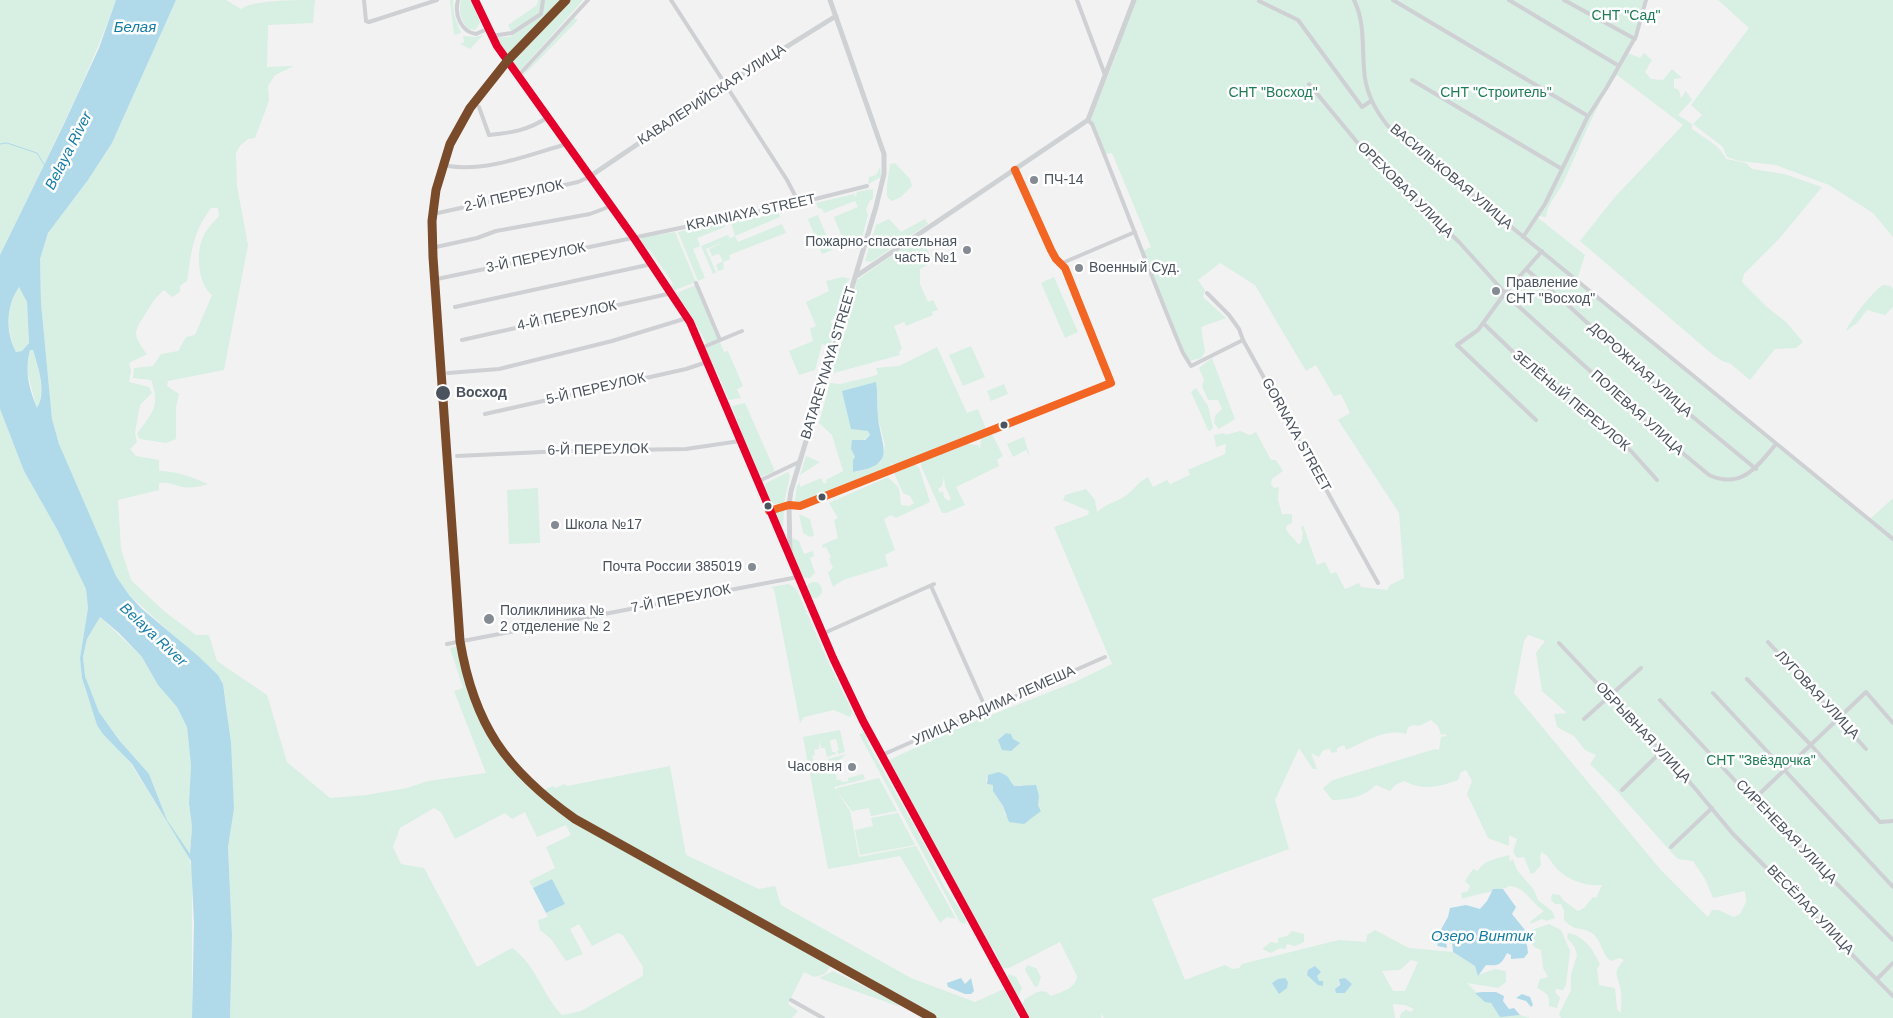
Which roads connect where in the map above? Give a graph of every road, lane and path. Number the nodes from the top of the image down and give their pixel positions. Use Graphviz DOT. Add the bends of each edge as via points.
graph roads {
  1 [pos="364,0"];
  2 [pos="437,0"];
  3 [pos="458,0"];
  4 [pos="475,0"];
  5 [pos="543,0"];
  6 [pos="588,0"];
  7 [pos="670,0"];
  8 [pos="830,0"];
  9 [pos="1078,0"];
  10 [pos="1134,0"];
  11 [pos="1354,0"];
  12 [pos="1393,0"];
  13 [pos="1508,0"];
  14 [pos="1564,0"];
  15 [pos="1646,0"];
  16 [pos="1259,1"];
  17 [pos="836,16"];
  18 [pos="487,29"];
  19 [pos="491,36"];
  20 [pos="1635,38"];
  21 [pos="1619,66"];
  22 [pos="518,76"];
  23 [pos="1105,76"];
  24 [pos="1412,80"];
  25 [pos="725,84"];
  26 [pos="1309,84"];
  27 [pos="1371,101"];
  28 [pos="480,107"];
  29 [pos="1588,116"];
  30 [pos="548,117"];
  31 [pos="1088,120"];
  32 [pos="568,144"];
  33 [pos="448,166"];
  34 [pos="1562,169"];
  35 [pos="1015,170"];
  36 [pos="590,177"];
  37 [pos="867,186"];
  38 [pos="799,204"];
  39 [pos="611,206"];
  40 [pos="438,213"];
  41 [pos="1135,232"];
  42 [pos="1523,237"];
  43 [pos="634,238"];
  44 [pos="436,247"];
  45 [pos="1542,251"];
  46 [pos="652,264"];
  47 [pos="1060,264"];
  48 [pos="1526,269"];
  49 [pos="855,277"];
  50 [pos="437,279"];
  51 [pos="696,283"];
  52 [pos="673,293"];
  53 [pos="1207,293"];
  54 [pos="1505,293"];
  55 [pos="455,307"];
  56 [pos="687,318"];
  57 [pos="1483,323"];
  58 [pos="742,331"];
  59 [pos="462,340"];
  60 [pos="720,340"];
  61 [pos="1243,340"];
  62 [pos="701,348"];
  63 [pos="707,362"];
  64 [pos="448,373"];
  65 [pos="1111,383"];
  66 [pos="485,414"];
  67 [pos="1536,420"];
  68 [pos="740,441"];
  69 [pos="1776,444"];
  70 [pos="457,456"];
  71 [pos="799,462"];
  72 [pos="1756,469"];
  73 [pos="1657,480"];
  74 [pos="757,482"];
  75 [pos="788,505"];
  76 [pos="769,511"];
  77 [pos="1893,539"];
  78 [pos="790,557"];
  79 [pos="798,577"];
  80 [pos="1378,583"];
  81 [pos="822,634"];
  82 [pos="1768,642"];
  83 [pos="1559,643"];
  84 [pos="447,644"];
  85 [pos="1105,657"];
  86 [pos="1641,668"];
  87 [pos="1747,679"];
  88 [pos="1713,694"];
  89 [pos="1608,696"];
  90 [pos="1660,700"];
  91 [pos="986,709"];
  92 [pos="1838,717"];
  93 [pos="1584,719"];
  94 [pos="1893,723"];
  95 [pos="1810,744"];
  96 [pos="1866,749"];
  97 [pos="1661,752"];
  98 [pos="882,755"];
  99 [pos="1784,772"];
  100 [pos="1622,790"];
  101 [pos="1754,800"];
  102 [pos="1712,808"];
  103 [pos="1893,821"];
  104 [pos="1727,824"];
  105 [pos="1671,847"];
  106 [pos="1893,887"];
  107 [pos="1893,940"];
  108 [pos="1893,963"];
  109 [pos="1877,979"];
  110 [pos="1893,996"];
  111 [pos="791,1000"];
  112 [pos="823,1018"];
  113 [pos="1025,1018"];
  1 -- 2 [label="street" via="366,21"];
  3 -- 18 [label="street" via="458,14 465,30 476,34"];
  4 -- 18 [label="main road"];
  5 -- 19 [label="street" via="542,10 536,19 512,33"];
  6 -- 22 [label="street"];
  7 -- 25 [label="street"];
  8 -- 17 [label="main road, BATAREYNAYA STREET"];
  9 -- 23 [label="street"];
  10 -- 23 [label="main road"];
  11 -- 27 [label="street, ВАСИЛЬКОВАЯ УЛИЦА" via="1361,21 1364,69"];
  12 -- 29 [label="street"];
  13 -- 21 [label="street"];
  14 -- 20 [label="street"];
  15 -- 20 [label="street"];
  16 -- 27 [label="street" via="1298,20 1362,106"];
  17 -- 25 [label="main road, КАВАЛЕРИЙСКАЯ УЛИЦА"];
  17 -- 49 [label="main road, BATAREYNAYA STREET" via="885,160 882,183"];
  18 -- 19 [label="main road"];
  19 -- 22 [label="main road"];
  20 -- 21 [label="street"];
  21 -- 29 [label="street"];
  22 -- 30 [label="main road"];
  23 -- 31 [label="main road"];
  24 -- 34 [label="street"];
  25 -- 36 [label="main road, КАВАЛЕРИЙСКАЯ УЛИЦА"];
  25 -- 38 [label="street"];
  26 -- 54 [label="street, ОРЕХОВАЯ УЛИЦА" via="1371,159 1459,242"];
  27 -- 42 [label="street, ВАСИЛЬКОВАЯ УЛИЦА" via="1388,126"];
  28 -- 30 [label="street" via="488,135 512,133"];
  29 -- 34 [label="street"];
  30 -- 32 [label="main road"];
  31 -- 35 [label="main road"];
  31 -- 41 [label="street"];
  32 -- 33 [label="street" via="466,169"];
  32 -- 36 [label="main road"];
  34 -- 42 [label="street" via="1545,204"];
  35 -- 47 [label="street"];
  35 -- 49 [label="main road"];
  36 -- 39 [label="main road"];
  36 -- 40 [label="street, 2-Й ПЕРЕУЛОК"];
  37 -- 38 [label="street, KRAINIAYA STREET"];
  38 -- 43 [label="street, KRAINIAYA STREET"];
  39 -- 43 [label="main road"];
  39 -- 44 [label="street" via="590,214 496,231"];
  41 -- 47 [label="street"];
  41 -- 61 [label="street" via="1191,366"];
  42 -- 45 [label="street, ВАСИЛЬКОВАЯ УЛИЦА"];
  43 -- 46 [label="main road"];
  43 -- 50 [label="street, 3-Й ПЕРЕУЛОК"];
  45 -- 48 [label="street"];
  45 -- 69 [label="street, ДОРОЖНАЯ УЛИЦА"];
  46 -- 52 [label="main road"];
  46 -- 55 [label="street"];
  47 -- 65 [label="street" via="1065,268 1085,314"];
  48 -- 54 [label="street"];
  48 -- 72 [label="street, ДОРОЖНАЯ УЛИЦА" via="1673,401"];
  49 -- 71 [label="main road, BATAREYNAYA STREET"];
  51 -- 60 [label="street"];
  52 -- 56 [label="main road"];
  52 -- 59 [label="street, 4-Й ПЕРЕУЛОК"];
  53 -- 61 [label="street, GORNAYA STREET" via="1229,315"];
  54 -- 57 [label="street"];
  54 -- 72 [label="street, ПОЛЕВАЯ УЛИЦА" via="1710,475 1731,481"];
  56 -- 62 [label="main road"];
  56 -- 64 [label="street" via="612,341 499,369"];
  57 -- 67 [label="street" via="1467,340 1457,345"];
  57 -- 73 [label="street, ЗЕЛЁНЫЙ ПЕРЕУЛОК" via="1535,373 1631,451"];
  58 -- 60 [label="street"];
  60 -- 62 [label="street"];
  61 -- 80 [label="street, GORNAYA STREET"];
  62 -- 63 [label="main road"];
  63 -- 66 [label="street, 5-Й ПЕРЕУЛОК"];
  63 -- 68 [label="main road"];
  65 -- 75 [label="main road" via="800,506"];
  68 -- 70 [label="street, 6-Й ПЕРЕУЛОК" via="686,448"];
  68 -- 74 [label="main road"];
  69 -- 72 [label="street, ПОЛЕВАЯ УЛИЦА"];
  69 -- 77 [label="street, ДОРОЖНАЯ УЛИЦА"];
  71 -- 74 [label="street"];
  71 -- 75 [label="main road, BATAREYNAYA STREET"];
  74 -- 76 [label="main road"];
  75 -- 76 [label="main road"];
  75 -- 78 [label="main road, BATAREYNAYA STREET"];
  76 -- 78 [label="main road"];
  78 -- 79 [label="main road"];
  79 -- 81 [label="main road"];
  79 -- 84 [label="street, 7-Й ПЕРЕУЛОК"];
  81 -- 91 [label="street" via="933,585"];
  81 -- 98 [label="main road"];
  82 -- 92 [label="street, ЛУГОВАЯ УЛИЦА"];
  83 -- 89 [label="street, ОБРЫВНАЯ УЛИЦА"];
  85 -- 91 [label="street, УЛИЦА ВАДИМА ЛЕМЕША"];
  86 -- 89 [label="street"];
  87 -- 95 [label="street"];
  88 -- 99 [label="street"];
  89 -- 93 [label="street"];
  89 -- 97 [label="street, ОБРЫВНАЯ УЛИЦА"];
  90 -- 101 [label="street, СИРЕНЕВАЯ УЛИЦА"];
  91 -- 98 [label="street, УЛИЦА ВАДИМА ЛЕМЕША"];
  92 -- 94 [label="street" via="1866,692"];
  92 -- 95 [label="street"];
  92 -- 96 [label="street, ЛУГОВАЯ УЛИЦА"];
  95 -- 99 [label="street"];
  95 -- 103 [label="street" via="1880,822"];
  97 -- 100 [label="street"];
  97 -- 102 [label="street, ОБРЫВНАЯ УЛИЦА"];
  98 -- 113 [label="main road"];
  99 -- 101 [label="street"];
  99 -- 106 [label="street"];
  101 -- 107 [label="street, СИРЕНЕВАЯ УЛИЦА"];
  102 -- 104 [label="street, ОБРЫВНАЯ УЛИЦА"];
  102 -- 105 [label="street"];
  104 -- 109 [label="street, ВЕСЁЛАЯ УЛИЦА" via="1733,834"];
  108 -- 109 [label="street"];
  109 -- 110 [label="street, ВЕСЁЛАЯ УЛИЦА"];
  111 -- 112 [label="street"];
}
